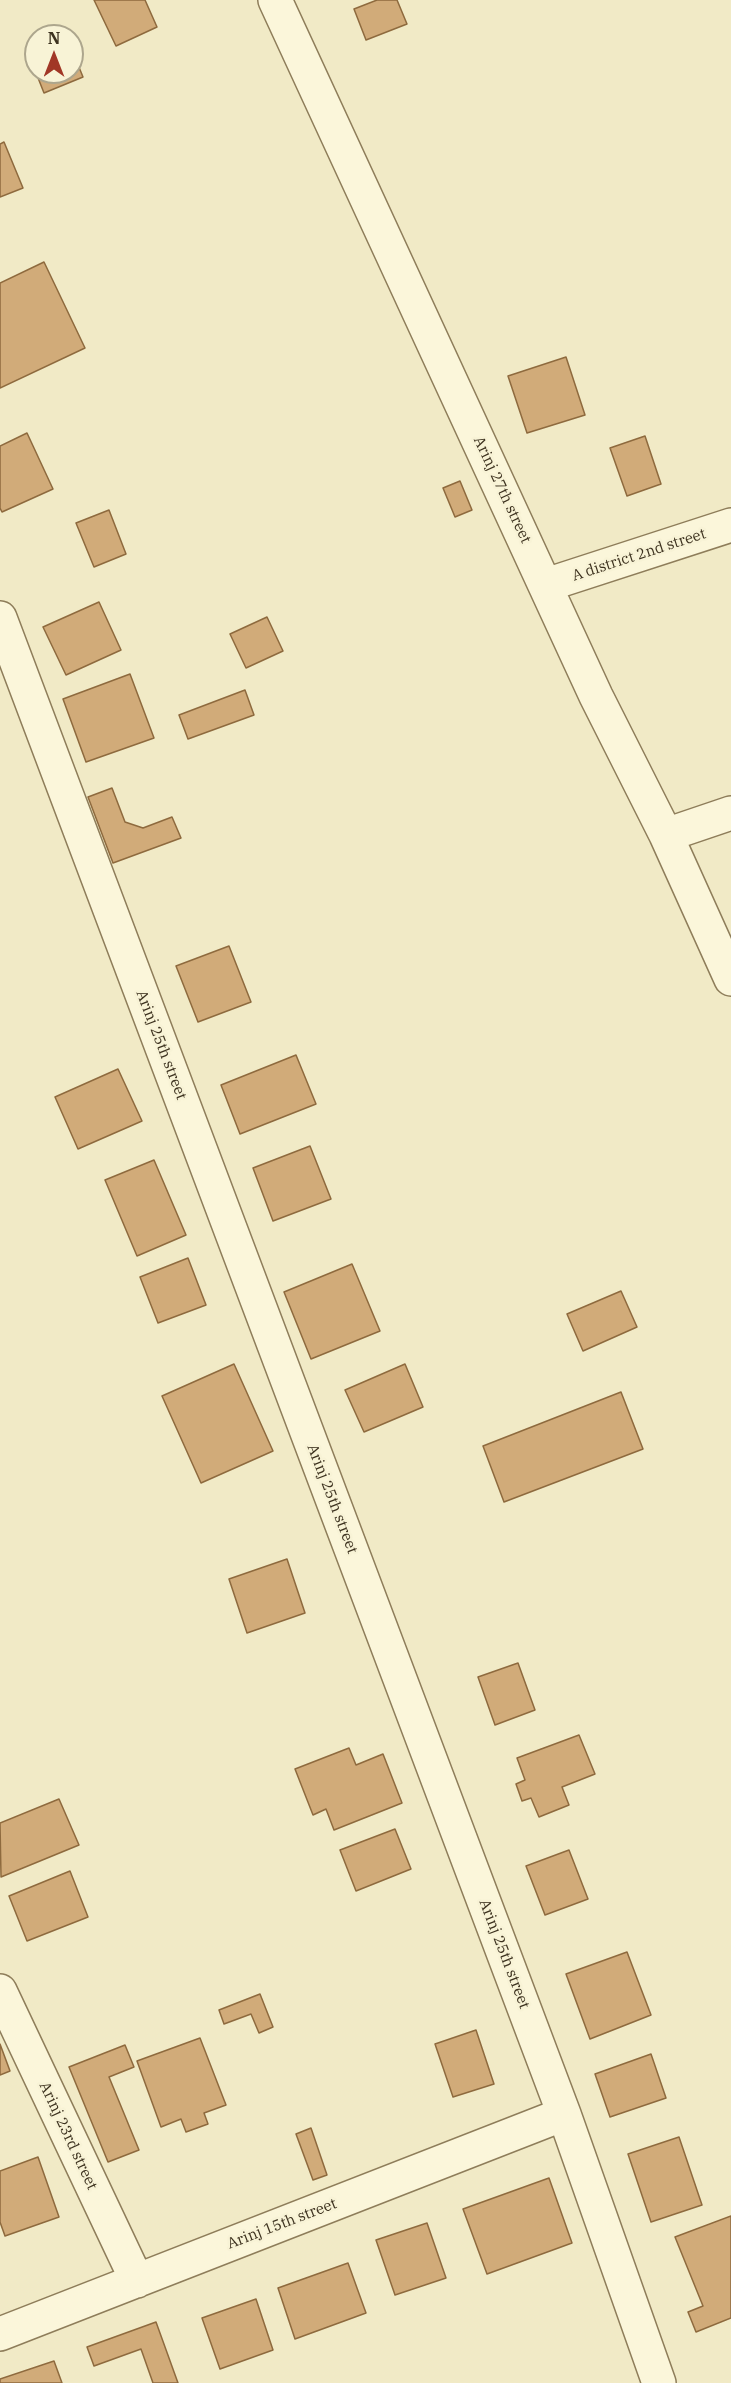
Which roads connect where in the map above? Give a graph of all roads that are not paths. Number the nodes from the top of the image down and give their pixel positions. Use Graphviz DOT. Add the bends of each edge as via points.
graph roads {
  1 [pos="275,0"];
  2 [pos="731,525"];
  3 [pos="546,585"];
  4 [pos="0,618"];
  5 [pos="731,813"];
  6 [pos="666,835"];
  7 [pos="731,979"];
  8 [pos="0,1991"];
  9 [pos="564,2114"];
  10 [pos="136,2281"];
  11 [pos="0,2334"];
  12 [pos="659,2383"];
  1 -- 3 [label="street, Arinj 27th street"];
  2 -- 3 [label="street, A district 2nd street"];
  3 -- 6 [label="street, Arinj 27th street"];
  4 -- 9 [label="street, Arinj 25th street"];
  5 -- 6 [label="street"];
  6 -- 7 [label="street, Arinj 27th street"];
  8 -- 10 [label="street, Arinj 23rd street"];
  9 -- 10 [label="street, Arinj 15th street"];
  9 -- 12 [label="street, Arinj 25th street"];
  10 -- 11 [label="street, Arinj 15th street"];
}
